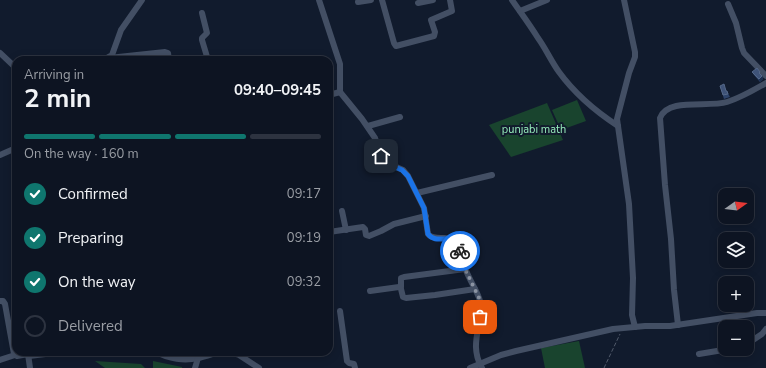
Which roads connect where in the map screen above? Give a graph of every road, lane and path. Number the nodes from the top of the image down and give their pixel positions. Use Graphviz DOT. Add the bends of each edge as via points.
graph roads {
  1 [pos="142,0"];
  2 [pos="319,0"];
  3 [pos="371,0"];
  4 [pos="382,0"];
  5 [pos="433,0"];
  6 [pos="450,0"];
  7 [pos="512,0"];
  8 [pos="547,0"];
  9 [pos="624,0"];
  10 [pos="358,2"];
  11 [pos="418,3"];
  12 [pos="728,4"];
  13 [pos="520,11"];
  14 [pos="202,13"];
  15 [pos="0,53"];
  16 [pos="110,56"];
  17 [pos="131,56"];
  18 [pos="168,56"];
  19 [pos="207,56"];
  20 [pos="12,64"];
  21 [pos="766,76"];
  22 [pos="766,83"];
  23 [pos="340,92"];
  24 [pos="333,94"];
  25 [pos="400,116"];
  26 [pos="368,126"];
  27 [pos="618,126"];
  28 [pos="12,150"];
  29 [pos="0,155"];
  30 [pos="492,174"];
  31 [pos="417,193"];
  32 [pos="342,211"];
  33 [pos="426,216"];
  34 [pos="346,230"];
  35 [pos="333,232"];
  36 [pos="465,269"];
  37 [pos="401,287"];
  38 [pos="475,289"];
  39 [pos="370,291"];
  40 [pos="0,301"];
  41 [pos="340,311"];
  42 [pos="766,313"];
  43 [pos="678,325"];
  44 [pos="635,327"];
  45 [pos="622,328"];
  46 [pos="766,329"];
  47 [pos="754,339"];
  48 [pos="12,340"];
  49 [pos="718,351"];
  50 [pos="699,354"];
  51 [pos="15,356"];
  52 [pos="29,356"];
  53 [pos="164,356"];
  54 [pos="205,356"];
  55 [pos="242,356"];
  56 [pos="198,358"];
  57 [pos="0,360"];
  58 [pos="481,366"];
  59 [pos="30,368"];
  60 [pos="195,368"];
  61 [pos="258,368"];
  62 [pos="355,368"];
  63 [pos="470,368"];
  64 [pos="604,368"];
  1 -- 16 [label="street" via="121,30"];
  2 -- 23 [label="street" via="340,64"];
  3 -- 10 [label="street"];
  4 -- 6 [label="street" via="396,46 434,36 431,20 452,11"];
  5 -- 11 [label="street"];
  7 -- 13 [label="street"];
  8 -- 13 [label="street"];
  9 -- 27 [label="street" via="635,57 617,116"];
  12 -- 21 [label="street" via="744,53"];
  13 -- 27 [label="street" via="570,86 584,101"];
  14 -- 19 [label="street" via="207,33 202,40"];
  15 -- 20 [label="street"];
  17 -- 18 [label="street" via="165,52"];
  22 -- 43 [label="street" via="727,102 691,104 662,112 660,118 665,185"];
  23 -- 24 [label="street"];
  23 -- 26 [label="street"];
  25 -- 26 [label="street"];
  26 -- 31 [label="street" via="383,161 406,173"];
  27 -- 44 [label="street" via="631,223 634,278 632,315"];
  28 -- 29 [label="street"];
  30 -- 31 [label="street"];
  31 -- 33 [label="street"];
  32 -- 34 [label="street"];
  33 -- 34 [label="street" via="394,224 369,236 366,235 364,227"];
  33 -- 36 [label="street" via="430,237 452,239 458,243"];
  34 -- 35 [label="street"];
  36 -- 37 [label="street" via="402,277"];
  36 -- 38 [label="street"];
  37 -- 38 [label="street" via="403,297 406,298"];
  37 -- 39 [label="street"];
  38 -- 58 [label="street" via="481,305 475,340"];
  40 -- 48 [label="street" via="5,304"];
  41 -- 62 [label="street" via="347,361 354,364"];
  42 -- 43 [label="street"];
  43 -- 44 [label="street"];
  44 -- 45 [label="street"];
  45 -- 58 [label="street" via="516,351"];
  45 -- 64 [label="path"];
  46 -- 47 [label="street"];
  49 -- 50 [label="street"];
  51 -- 57 [label="street"];
  52 -- 59 [label="street"];
  53 -- 56 [label="street"];
  54 -- 56 [label="street"];
  55 -- 61 [label="street"];
  56 -- 60 [label="street"];
  58 -- 63 [label="street"];
}
